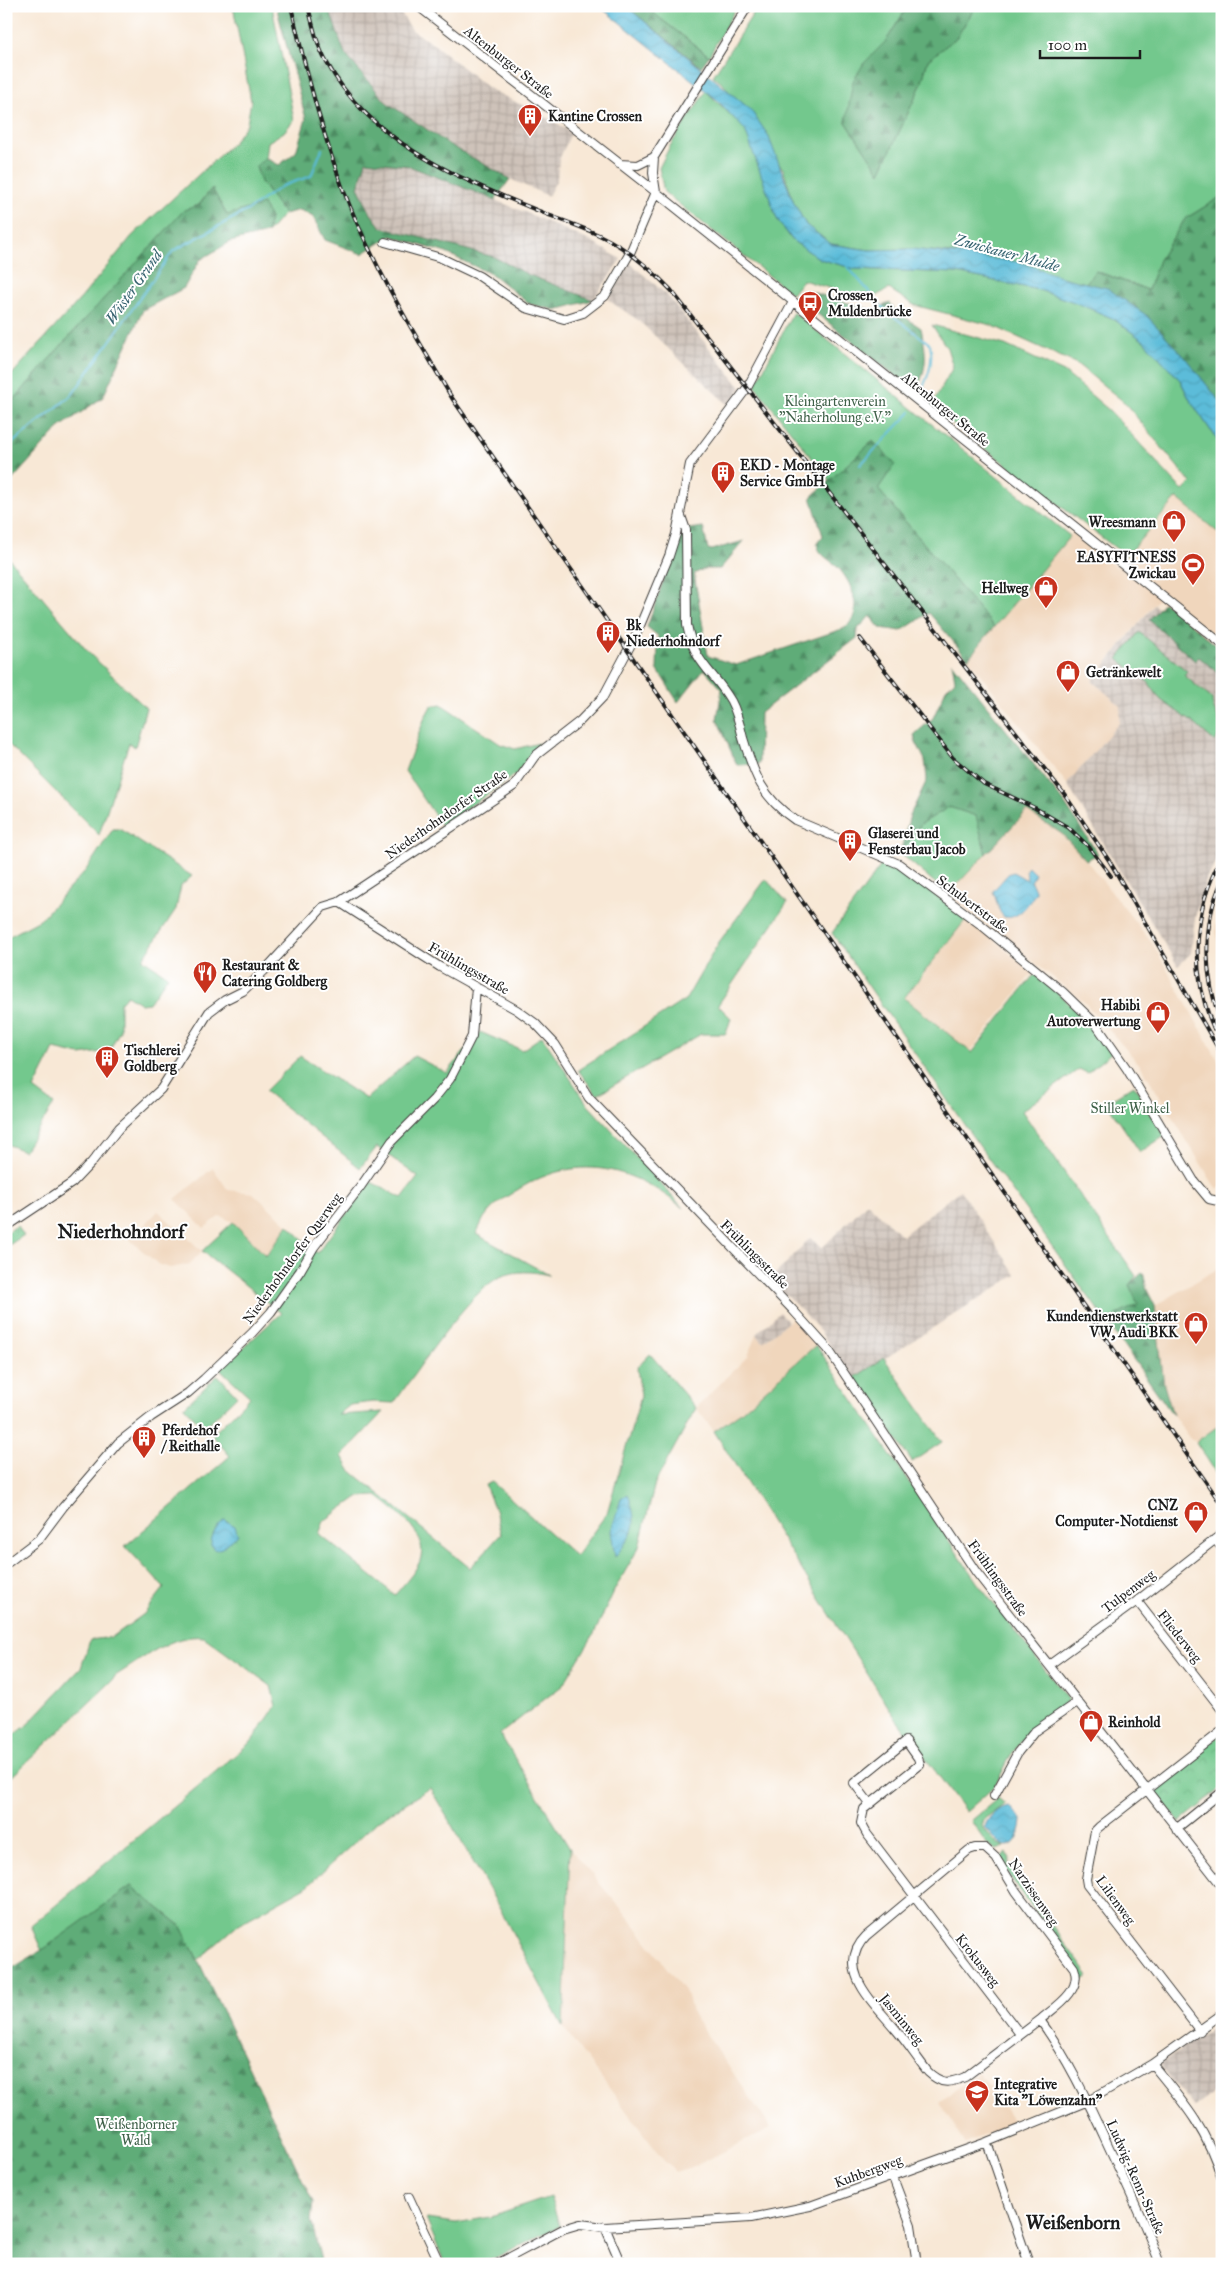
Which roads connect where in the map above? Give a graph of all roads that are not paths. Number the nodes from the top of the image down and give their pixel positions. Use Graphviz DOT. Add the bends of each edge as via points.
graph roads {
  1 [pos="418,6"];
  2 [pos="748,6"];
  3 [pos="654,157"];
  4 [pos="619,164"];
  5 [pos="656,192"];
  6 [pos="386,242"];
  7 [pos="793,302"];
  8 [pos="680,512"];
  9 [pos="1222,644"];
  10 [pos="340,902"];
  11 [pos="476,987"];
  12 [pos="1220,1202"];
  13 [pos="6,1227"];
  14 [pos="1218,1536"];
  15 [pos="1222,1548"];
  16 [pos="6,1564"];
  17 [pos="1137,1601"];
  18 [pos="1049,1665"];
  19 [pos="1077,1702"];
  20 [pos="1222,1710"];
  21 [pos="1222,1731"];
  22 [pos="1146,1790"];
  23 [pos="1222,1792"];
  24 [pos="994,1796"];
  25 [pos="870,1804"];
  26 [pos="1176,1829"];
  27 [pos="1222,1886"];
  28 [pos="914,1896"];
  29 [pos="1222,2014"];
  30 [pos="1040,2020"];
  31 [pos="1200,2031"];
  32 [pos="1020,2034"];
  33 [pos="1152,2064"];
  34 [pos="1088,2101"];
  35 [pos="987,2142"];
  36 [pos="892,2175"];
  37 [pos="1222,2179"];
  38 [pos="409,2196"];
  39 [pos="605,2227"];
  40 [pos="440,2264"];
  41 [pos="497,2264"];
  42 [pos="621,2264"];
  43 [pos="917,2264"];
  44 [pos="1029,2264"];
  45 [pos="1160,2264"];
  1 -- 4 [label="street, Altenburger Straße"];
  2 -- 3 [label="street"];
  3 -- 4 [label="street" via="638,165"];
  3 -- 5 [label="street"];
  4 -- 5 [label="street, Altenburger Straße"];
  5 -- 6 [label="street" via="630,253 605,296 583,313 564,319 526,308 479,276 441,258"];
  5 -- 7 [label="street, Altenburger Straße"];
  7 -- 8 [label="street, Niederhohndorfer Straße" via="747,388 690,464"];
  7 -- 9 [label="street, Altenburger Straße"];
  8 -- 10 [label="street, Niederhohndorfer Straße" via="669,556 636,635 603,697 535,756 514,786"];
  8 -- 12 [label="street, Schubertstraße" via="686,530 690,641 704,668 731,702 753,770 767,795 780,810 795,820 900,864 1063,992 1094,1023 1127,1069 1208,1199"];
  10 -- 11 [label="street, Frühlingsstraße"];
  10 -- 13 [label="street, Niederhohndorfer Straße" via="323,907 243,991 209,1012 161,1089 119,1128 72,1183"];
  11 -- 16 [label="street, Niederhohndorfer Querweg" via="472,1036 450,1079 392,1141 271,1312 188,1393 118,1443 62,1507 39,1540"];
  11 -- 18 [label="street, Frühlingsstraße" via="536,1023 555,1044 589,1098 828,1349 976,1572"];
  14 -- 15 [label="street"];
  14 -- 17 [label="street, Tulpenweg"];
  17 -- 18 [label="street, Tulpenweg"];
  17 -- 20 [label="street, Fliederweg"];
  18 -- 19 [label="street, Frühlingsstraße"];
  19 -- 22 [label="street, Frühlingsstraße"];
  19 -- 24 [label="street" via="1036,1732 1018,1752"];
  21 -- 22 [label="street, Lilienweg"];
  22 -- 26 [label="street, Frühlingsstraße"];
  22 -- 31 [label="street, Lilienweg" via="1095,1831 1087,1885"];
  23 -- 26 [label="street"];
  25 -- 25 [label="street" via="920,1764 906,1741 854,1783"];
  25 -- 28 [label="street, Krokusweg" via="864,1809 861,1823"];
  26 -- 27 [label="street, Frühlingsstraße"];
  28 -- 30 [label="street, Narzissenweg" via="969,1850 985,1848 996,1858 1077,1976 1073,1989"];
  28 -- 32 [label="street, Krokusweg"];
  28 -- 32 [label="street, Jasminweg" via="866,1936 856,1949 854,1969 875,2006 928,2072 946,2083 965,2077"];
  29 -- 31 [label="street, Kuhbergweg"];
  30 -- 32 [label="street"];
  30 -- 34 [label="street" via="1061,2048"];
  31 -- 33 [label="street, Kuhbergweg"];
  33 -- 34 [label="street, Kuhbergweg"];
  33 -- 37 [label="street" via="1203,2130"];
  34 -- 35 [label="street, Kuhbergweg"];
  34 -- 45 [label="street, Ludwig-Renn-Straße"];
  35 -- 36 [label="street, Kuhbergweg"];
  35 -- 44 [label="street"];
  36 -- 39 [label="street, Kuhbergweg" via="810,2206 782,2213 751,2218"];
  36 -- 43 [label="street" via="911,2225"];
  38 -- 40 [label="street"];
  39 -- 41 [label="street, Kuhbergweg" via="580,2224 563,2229"];
  39 -- 42 [label="street"];
}
